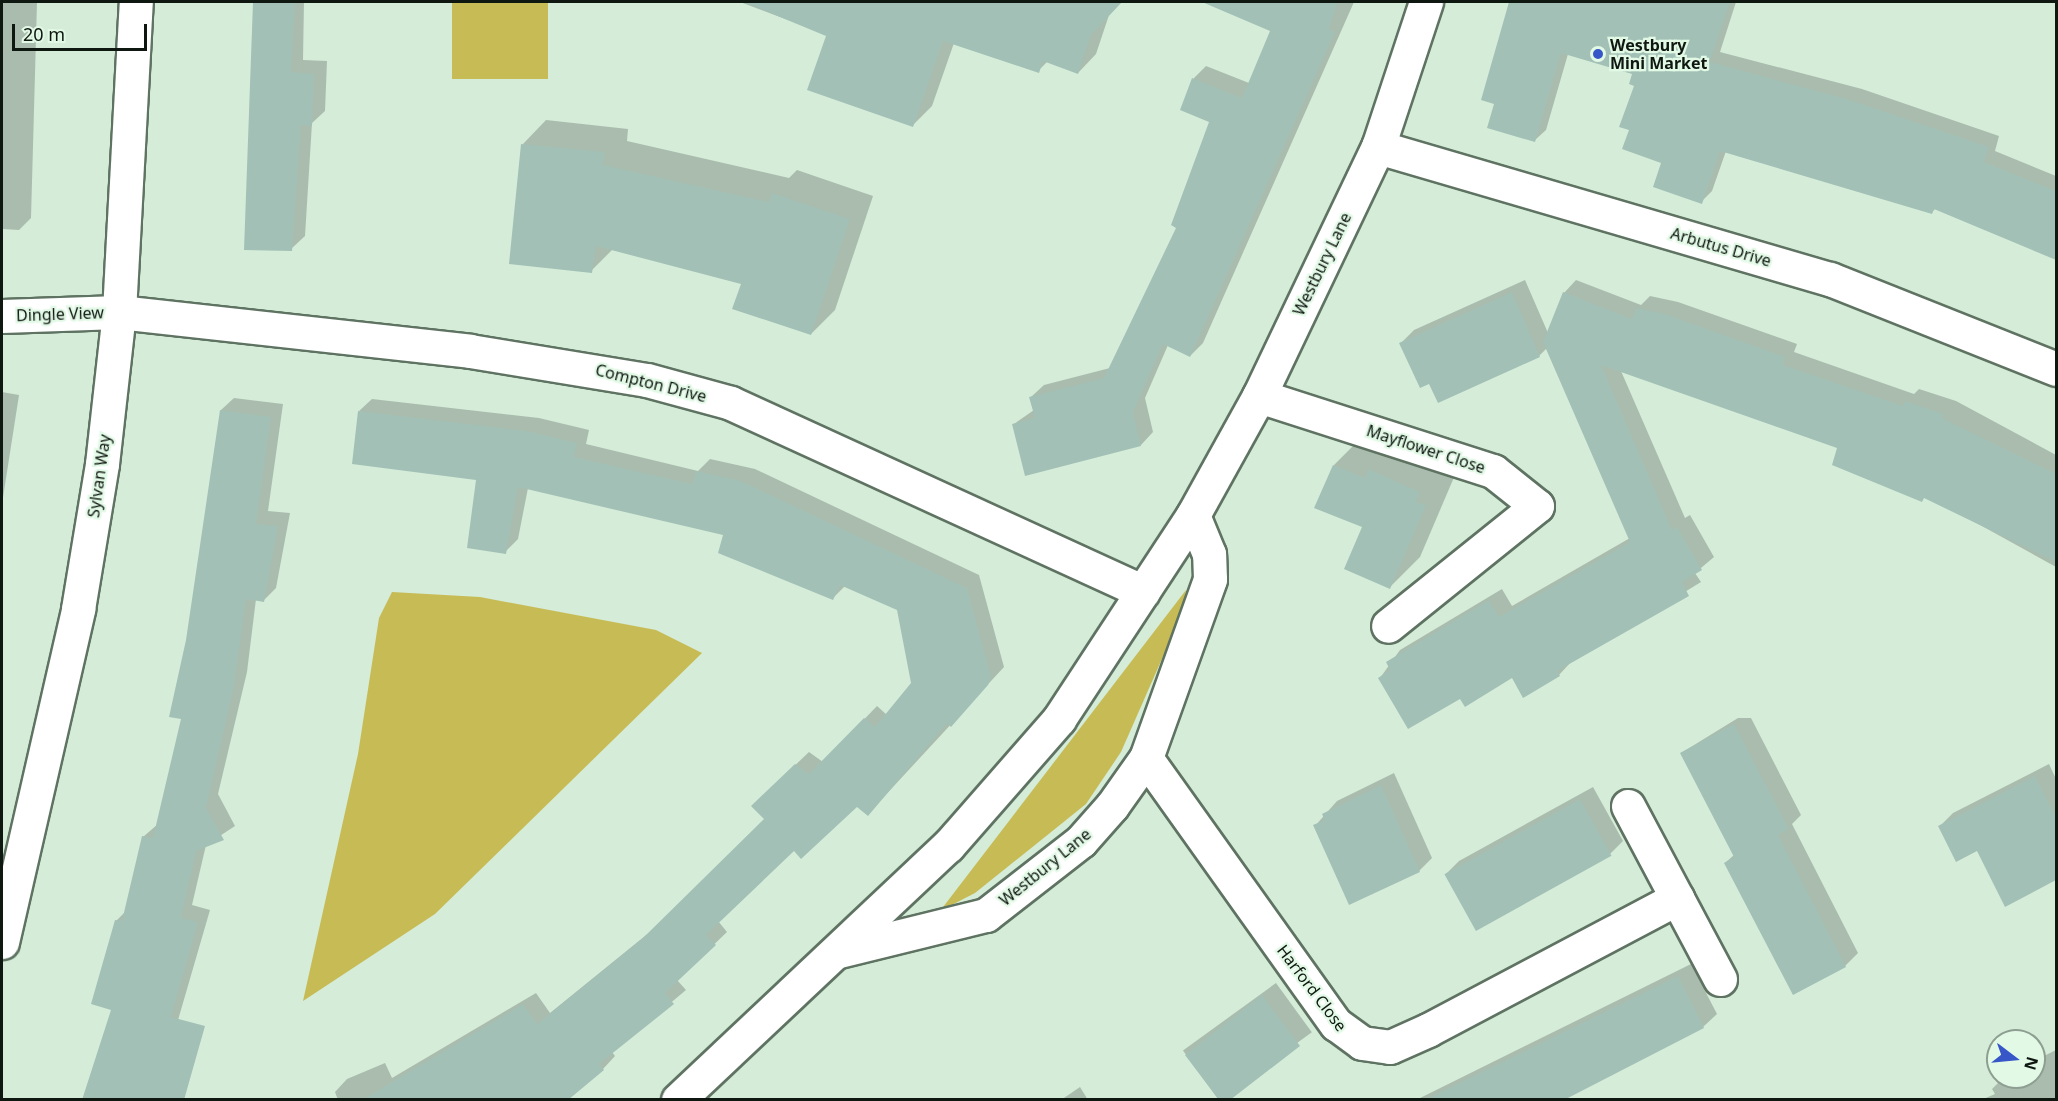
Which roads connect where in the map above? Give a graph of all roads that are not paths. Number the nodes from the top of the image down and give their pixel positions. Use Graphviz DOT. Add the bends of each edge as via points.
graph roads {
  1 [pos="136,2"];
  2 [pos="1426,2"];
  3 [pos="1378,147"];
  4 [pos="119,312"];
  5 [pos="2,316"];
  6 [pos="2056,369"];
  7 [pos="1259,396"];
  8 [pos="1193,515"];
  9 [pos="1143,592"];
  10 [pos="1388,626"];
  11 [pos="1146,758"];
  12 [pos="1628,806"];
  13 [pos="1677,897"];
  14 [pos="2,942"];
  15 [pos="839,951"];
  16 [pos="1720,980"];
  17 [pos="678,1100"];
  1 -- 4 [label="street, Sylvan Way"];
  2 -- 3 [label="street, Westbury Lane"];
  3 -- 6 [label="street, Arbutus Drive" via="1830,279"];
  3 -- 7 [label="street, Westbury Lane"];
  4 -- 5 [label="street, Dingle View"];
  4 -- 9 [label="street, Compton Drive" via="470,351 658,382 731,403"];
  4 -- 14 [label="street, Sylvan Way" via="78,609"];
  7 -- 8 [label="street, Westbury Lane"];
  7 -- 10 [label="street, Mayflower Close" via="1493,471 1537,506"];
  8 -- 9 [label="street, Westbury Lane"];
  8 -- 11 [label="street, Westbury Lane" via="1209,554 1210,579"];
  9 -- 15 [label="street, Westbury Lane" via="1059,719 948,846"];
  11 -- 13 [label="street, Harford Close" via="1336,1024 1370,1045 1390,1047 1428,1030"];
  11 -- 15 [label="street, Westbury Lane" via="1081,841 986,915"];
  12 -- 13 [label="street"];
  13 -- 16 [label="street"];
  15 -- 17 [label="street, Westbury Lane"];
}
